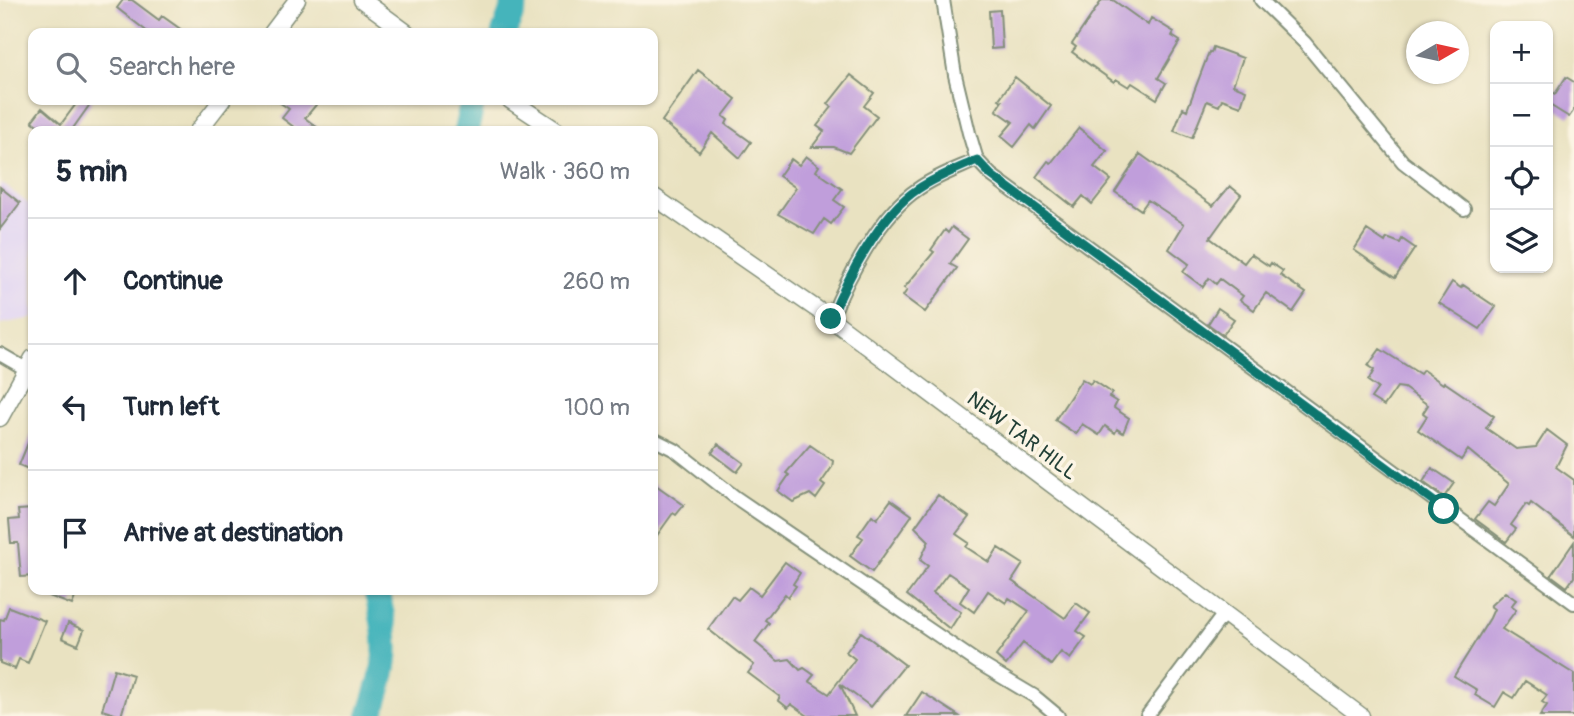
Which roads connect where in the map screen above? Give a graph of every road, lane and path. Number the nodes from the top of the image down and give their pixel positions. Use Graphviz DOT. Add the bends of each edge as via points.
graph roads {
  1 [pos="297,0"];
  2 [pos="362,0"];
  3 [pos="943,0"];
  4 [pos="1261,0"];
  5 [pos="276,28"];
  6 [pos="400,28"];
  7 [pos="218,105"];
  8 [pos="518,105"];
  9 [pos="202,126"];
  10 [pos="549,126"];
  11 [pos="977,160"];
  12 [pos="658,199"];
  13 [pos="1464,209"];
  14 [pos="831,319"];
  15 [pos="0,354"];
  16 [pos="28,363"];
  17 [pos="28,368"];
  18 [pos="0,418"];
  19 [pos="658,442"];
  20 [pos="1574,603"];
  21 [pos="1223,615"];
  22 [pos="1058,716"];
  23 [pos="1147,716"];
  24 [pos="1361,716"];
  1 -- 5 [label="street"];
  2 -- 6 [label="street"];
  3 -- 11 [label="street" via="955,75"];
  4 -- 13 [label="street" via="1305,43 1403,162"];
  7 -- 9 [label="street"];
  8 -- 10 [label="street"];
  11 -- 14 [label="street" via="918,188 898,205 844,287"];
  11 -- 20 [label="street" via="991,175"];
  12 -- 14 [label="street, NEW TAR HILL"];
  14 -- 21 [label="street, NEW TAR HILL"];
  15 -- 16 [label="street"];
  17 -- 18 [label="street"];
  19 -- 22 [label="street"];
  21 -- 23 [label="street"];
  21 -- 24 [label="street, NEW TAR HILL"];
}
